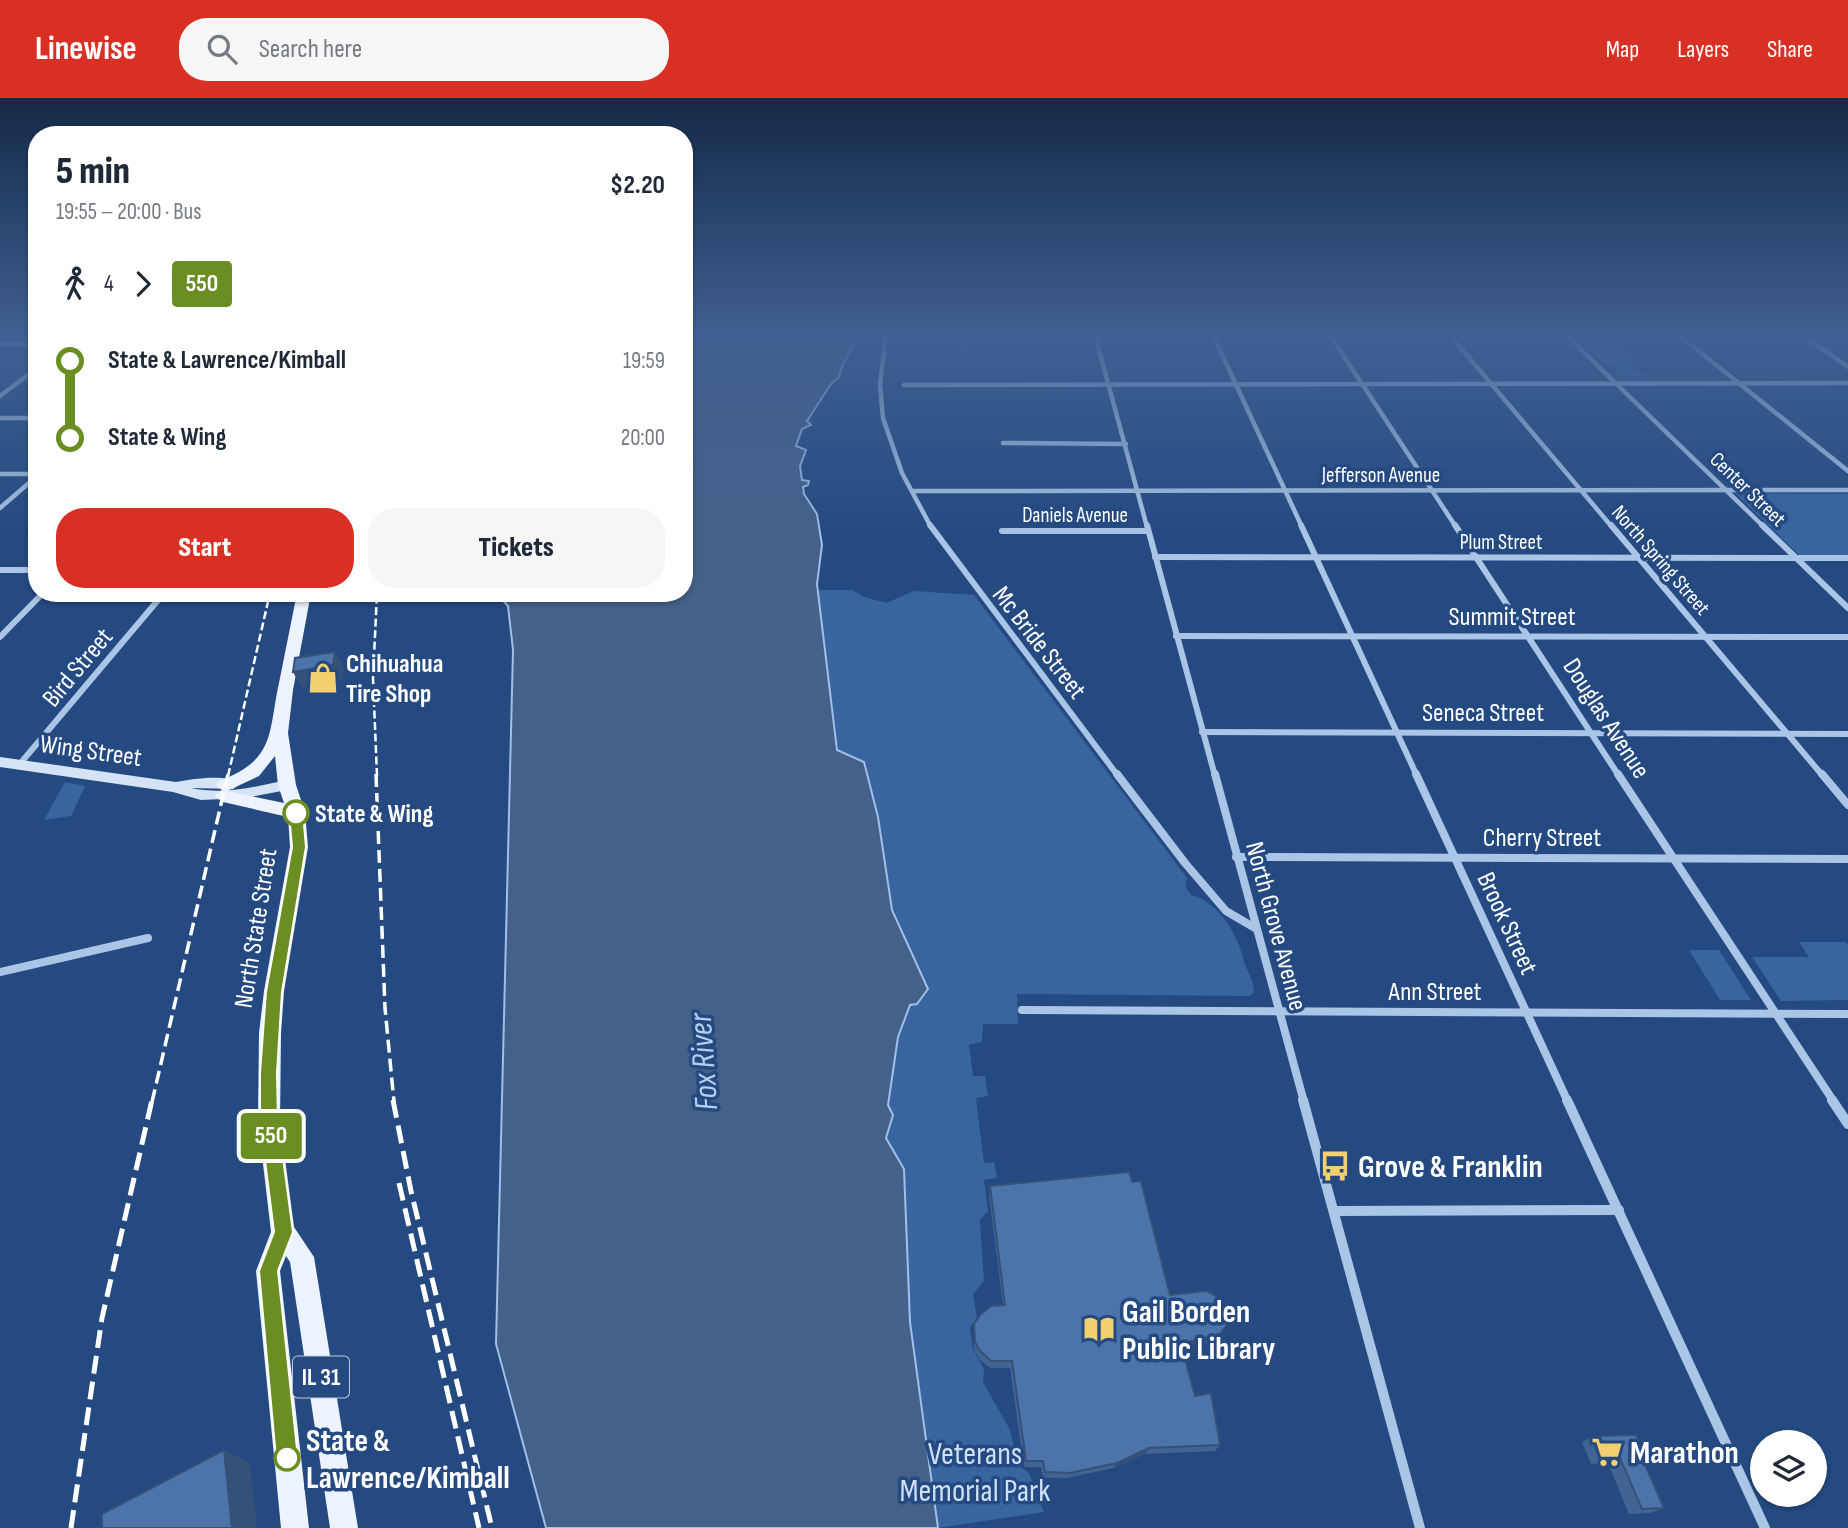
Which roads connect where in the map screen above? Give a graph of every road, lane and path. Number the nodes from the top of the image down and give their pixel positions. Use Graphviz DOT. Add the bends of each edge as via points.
graph roads {
  1 [pos="882,402"];
  2 [pos="1114,402"];
  3 [pos="1243,402"];
  4 [pos="1374,402"];
  5 [pos="1507,402"];
  6 [pos="1635,402"];
  7 [pos="1761,402"];
  8 [pos="0,418"];
  9 [pos="28,418"];
  10 [pos="1003,443"];
  11 [pos="1126,444"];
  12 [pos="1848,471"];
  13 [pos="0,474"];
  14 [pos="28,475"];
  15 [pos="28,483"];
  16 [pos="1727,490"];
  17 [pos="1848,490"];
  18 [pos="913,491"];
  19 [pos="1138,491"];
  20 [pos="1284,491"];
  21 [pos="1432,491"];
  22 [pos="1581,491"];
  23 [pos="0,508"];
  24 [pos="1147,530"];
  25 [pos="1002,531"];
  26 [pos="1154,557"];
  27 [pos="1315,557"];
  28 [pos="1476,557"];
  29 [pos="1637,557"];
  30 [pos="1796,558"];
  31 [pos="1848,558"];
  32 [pos="0,570"];
  33 [pos="28,570"];
  34 [pos="34,602"];
  35 [pos="156,602"];
  36 [pos="302,602"];
  37 [pos="1848,608"];
  38 [pos="1176,635"];
  39 [pos="1351,635"];
  40 [pos="1527,636"];
  41 [pos="1705,636"];
  42 [pos="1848,636"];
  43 [pos="0,637"];
  44 [pos="1202,732"];
  45 [pos="280,733"];
  46 [pos="1397,733"];
  47 [pos="1591,734"];
  48 [pos="1788,734"];
  49 [pos="1848,734"];
  50 [pos="0,762"];
  51 [pos="19,765"];
  52 [pos="287,782"];
  53 [pos="224,790"];
  54 [pos="1848,805"];
  55 [pos="296,812"];
  56 [pos="1236,857"];
  57 [pos="1455,858"];
  58 [pos="1674,858"];
  59 [pos="1848,859"];
  60 [pos="1256,929"];
  61 [pos="148,938"];
  62 [pos="0,972"];
  63 [pos="1022,1010"];
  64 [pos="1279,1011"];
  65 [pos="1527,1012"];
  66 [pos="1776,1014"];
  67 [pos="1848,1014"];
  68 [pos="1848,1124"];
  69 [pos="1619,1210"];
  70 [pos="1334,1211"];
  71 [pos="283,1232"];
  72 [pos="295,1528"];
  73 [pos="344,1528"];
  74 [pos="1420,1528"];
  75 [pos="1765,1528"];
  1 -- 18 [label="street, Mc Bride Street" via="883,418 902,474"];
  2 -- 11 [label="street, North Grove Avenue"];
  3 -- 20 [label="street, Brook Street"];
  4 -- 21 [label="street, Douglas Avenue"];
  5 -- 22 [label="street, North Spring Street"];
  6 -- 16 [label="street, Center Street"];
  7 -- 12 [label="street"];
  8 -- 9 [label="street"];
  10 -- 11 [label="street"];
  11 -- 19 [label="street, North Grove Avenue"];
  13 -- 14 [label="street"];
  15 -- 23 [label="street"];
  16 -- 17 [label="street, Jefferson Avenue"];
  16 -- 22 [label="street, Jefferson Avenue"];
  16 -- 30 [label="street, Center Street"];
  18 -- 19 [label="street, Jefferson Avenue"];
  18 -- 60 [label="street, Mc Bride Street" via="923,517 964,574 1185,863 1226,911"];
  19 -- 20 [label="street, Jefferson Avenue"];
  19 -- 24 [label="street, North Grove Avenue"];
  20 -- 21 [label="street, Jefferson Avenue"];
  20 -- 27 [label="street, Brook Street"];
  21 -- 22 [label="street, Jefferson Avenue"];
  21 -- 28 [label="street, Douglas Avenue"];
  22 -- 29 [label="street, North Spring Street"];
  24 -- 25 [label="street, Daniels Avenue"];
  24 -- 26 [label="street, North Grove Avenue"];
  26 -- 27 [label="street, Plum Street"];
  26 -- 38 [label="street, North Grove Avenue"];
  27 -- 28 [label="street, Plum Street"];
  27 -- 39 [label="street, Brook Street"];
  28 -- 29 [label="street, Plum Street"];
  28 -- 40 [label="street, Douglas Avenue"];
  29 -- 30 [label="street, Plum Street"];
  29 -- 41 [label="street, North Spring Street"];
  30 -- 31 [label="street, Plum Street"];
  30 -- 37 [label="street, Center Street"];
  32 -- 33 [label="street"];
  34 -- 43 [label="street"];
  35 -- 51 [label="street, Bird Street"];
  36 -- 45 [label="main road, North State Street / IL 31"];
  38 -- 39 [label="street, Summit Street"];
  38 -- 44 [label="street, North Grove Avenue"];
  39 -- 40 [label="street, Summit Street"];
  39 -- 46 [label="street, Brook Street"];
  40 -- 41 [label="street, Summit Street"];
  40 -- 47 [label="street, Douglas Avenue"];
  41 -- 42 [label="street, Summit Street"];
  41 -- 48 [label="street, North Spring Street"];
  44 -- 46 [label="street, Seneca Street"];
  44 -- 56 [label="street, North Grove Avenue"];
  45 -- 52 [label="main road, North State Street / IL 31"];
  45 -- 53 [label="main road" via="259,768"];
  46 -- 47 [label="street, Seneca Street"];
  46 -- 57 [label="street, Brook Street"];
  47 -- 48 [label="street, Seneca Street"];
  47 -- 58 [label="street, Douglas Avenue"];
  48 -- 49 [label="street, Seneca Street"];
  48 -- 54 [label="street, North Spring Street"];
  50 -- 51 [label="street, Wing Street"];
  51 -- 53 [label="street, Wing Street" via="184,792"];
  52 -- 53 [label="street, Wing Street"];
  52 -- 55 [label="main road, North State Street / IL 31"];
  53 -- 55 [label="main road"];
  55 -- 71 [label="main road, North State Street / IL 31" via="299,847 274,992 268,1073 269,1121"];
  56 -- 57 [label="street, Cherry Street"];
  56 -- 60 [label="street, North Grove Avenue"];
  57 -- 58 [label="street, Cherry Street"];
  57 -- 65 [label="street, Brook Street"];
  58 -- 59 [label="street, Cherry Street"];
  58 -- 66 [label="street, Douglas Avenue"];
  60 -- 64 [label="street, North Grove Avenue"];
  61 -- 62 [label="street"];
  63 -- 64 [label="street, Ann Street"];
  64 -- 65 [label="street, Ann Street"];
  64 -- 70 [label="street, North Grove Avenue"];
  65 -- 66 [label="street, Ann Street"];
  65 -- 69 [label="street, Brook Street"];
  66 -- 67 [label="street, Ann Street"];
  66 -- 68 [label="street, Douglas Avenue"];
  69 -- 70 [label="street"];
  69 -- 75 [label="street, Brook Street"];
  70 -- 74 [label="street, North Grove Avenue"];
  71 -- 72 [label="main road, North State Street / IL 31" via="268,1271"];
  71 -- 73 [label="main road, North State Street / IL 31" via="303,1257"];
}
